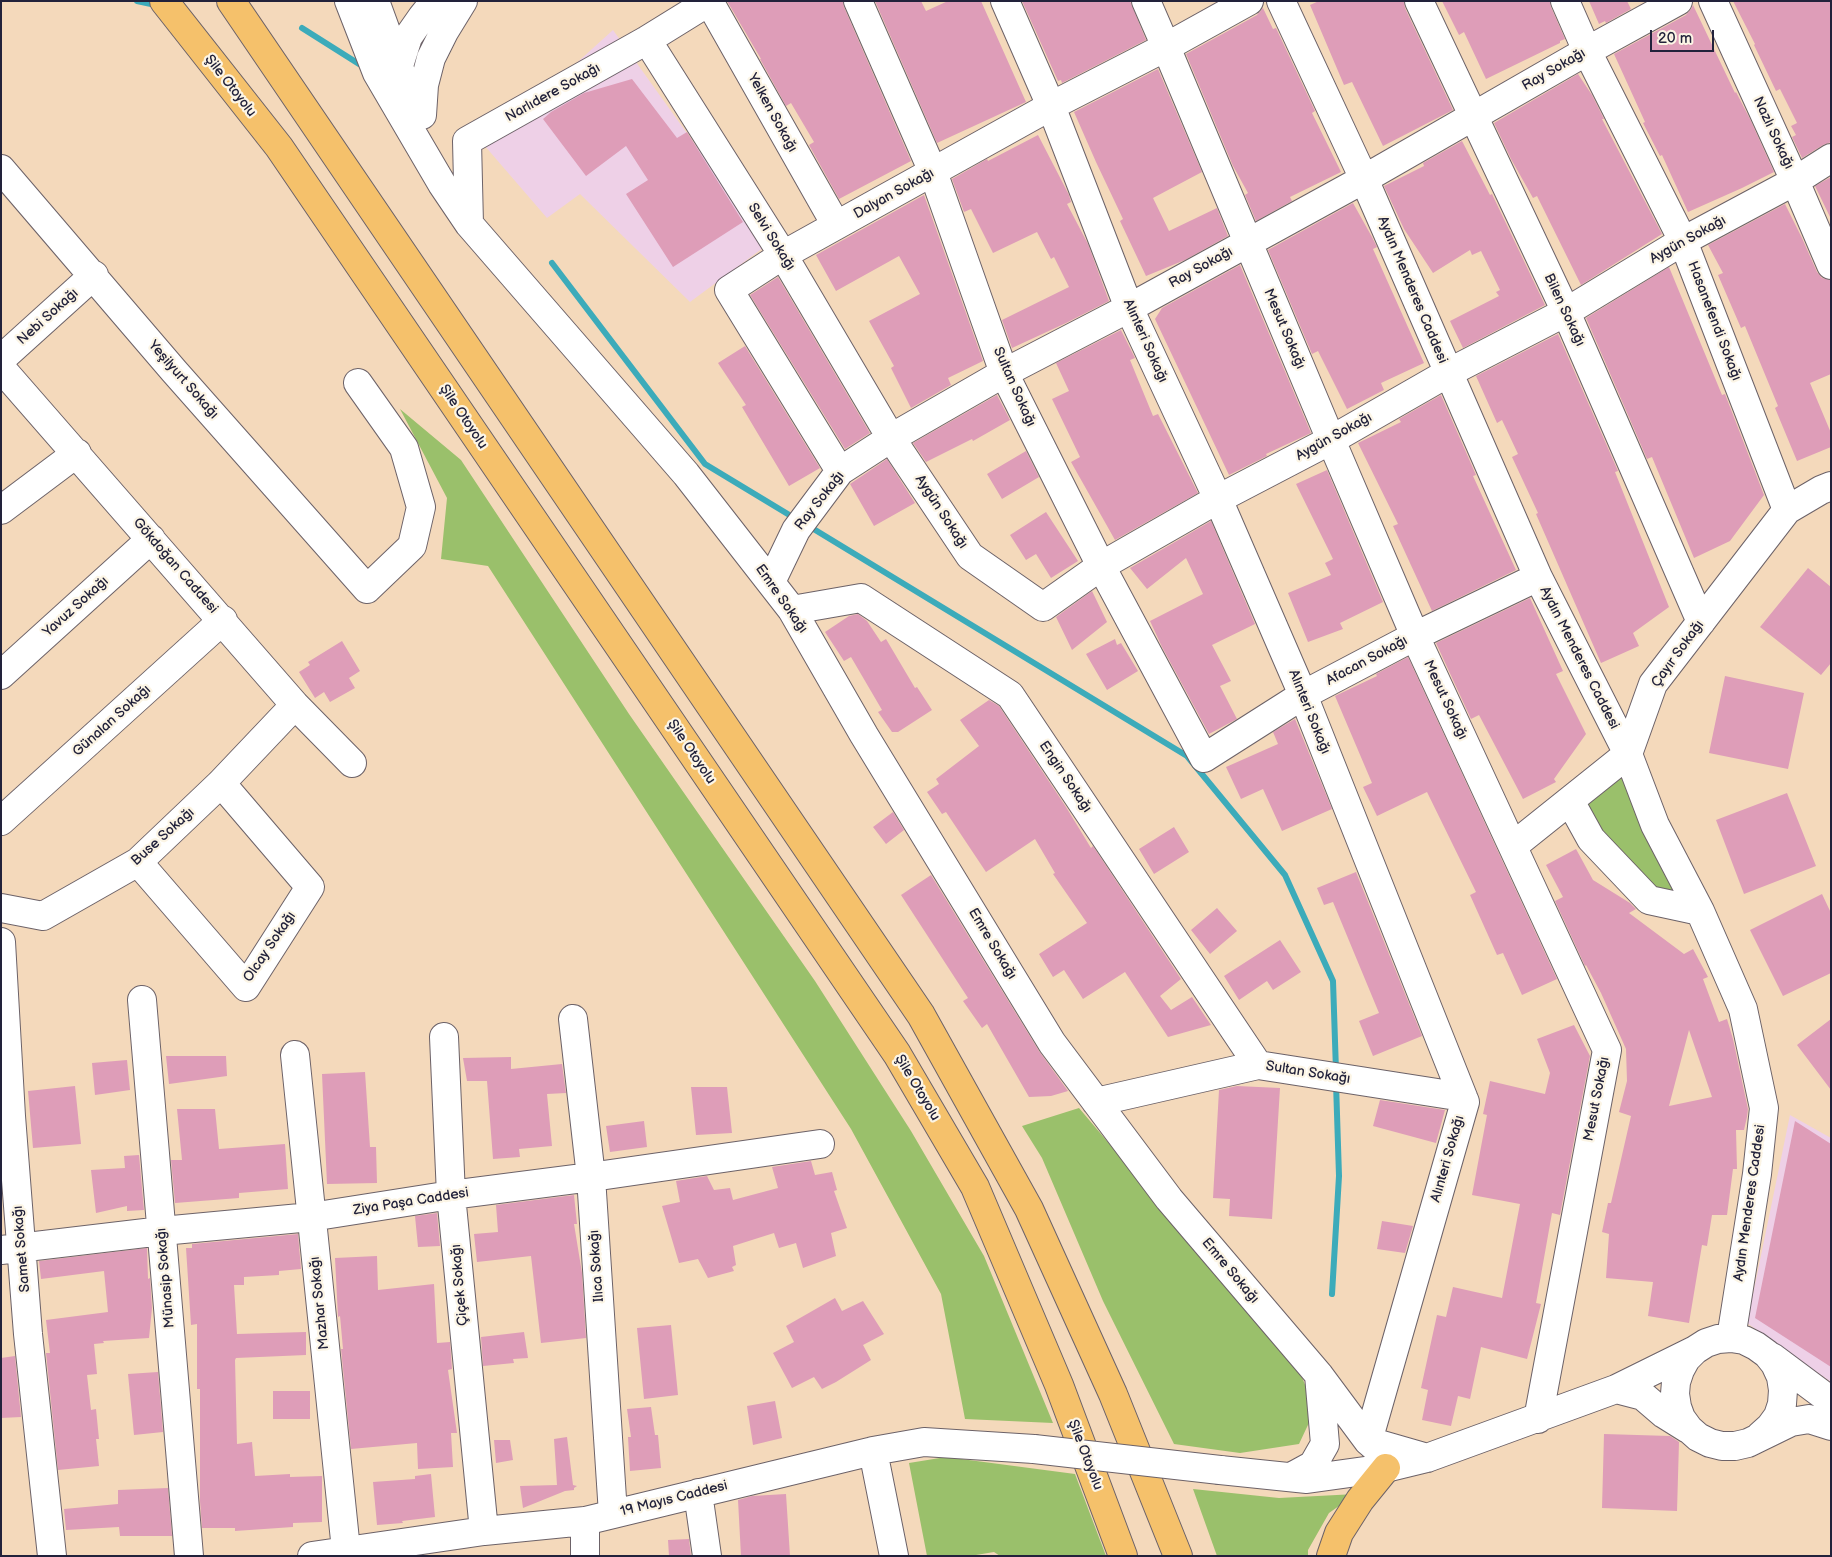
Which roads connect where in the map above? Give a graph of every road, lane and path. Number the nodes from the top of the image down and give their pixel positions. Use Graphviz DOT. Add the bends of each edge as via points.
graph roads {
  1 [pos="164,1"];
  2 [pos="231,1"];
  3 [pos="349,1"];
  4 [pos="359,1"];
  5 [pos="375,1"];
  6 [pos="435,1"];
  7 [pos="463,1"];
  8 [pos="709,1"];
  9 [pos="858,1"];
  10 [pos="1004,1"];
  11 [pos="1146,1"];
  12 [pos="1249,1"];
  13 [pos="1281,1"];
  14 [pos="1420,1"];
  15 [pos="1565,1"];
  16 [pos="1678,1"];
  17 [pos="1713,1"];
  18 [pos="444,32"];
  19 [pos="398,36"];
  20 [pos="647,40"];
  21 [pos="1166,47"];
  22 [pos="1587,51"];
  23 [pos="388,69"];
  24 [pos="1051,106"];
  25 [pos="422,115"];
  26 [pos="1474,117"];
  27 [pos="1831,158"];
  28 [pos="1,169"];
  29 [pos="933,172"];
  30 [pos="1364,179"];
  31 [pos="1796,181"];
  32 [pos="469,224"];
  33 [pos="836,225"];
  34 [pos="1683,241"];
  35 [pos="1248,242"];
  36 [pos="783,255"];
  37 [pos="1831,265"];
  38 [pos="94,275"];
  39 [pos="1129,308"];
  40 [pos="1566,312"];
  41 [pos="1,359"];
  42 [pos="1,368"];
  43 [pos="1004,373"];
  44 [pos="1448,373"];
  45 [pos="358,383"];
  46 [pos="891,438"];
  47 [pos="1330,440"];
  48 [pos="77,453"];
  49 [pos="840,471"];
  50 [pos="1831,486"];
  51 [pos="1218,499"];
  52 [pos="1,510"];
  53 [pos="1788,510"];
  54 [pos="151,539"];
  55 [pos="1101,566"];
  56 [pos="1538,576"];
  57 [pos="771,582"];
  58 [pos="792,610"];
  59 [pos="223,620"];
  60 [pos="1701,622"];
  61 [pos="1415,636"];
  62 [pos="1,675"];
  63 [pos="1303,695"];
  64 [pos="295,705"];
  65 [pos="1628,754"];
  66 [pos="1204,758"];
  67 [pos="352,763"];
  68 [pos="221,783"];
  69 [pos="1570,801"];
  70 [pos="1,822"];
  71 [pos="1512,846"];
  72 [pos="138,862"];
  73 [pos="1,908"];
  74 [pos="1700,911"];
  75 [pos="1,942"];
  76 [pos="142,1000"];
  77 [pos="573,1019"];
  78 [pos="444,1037"];
  79 [pos="295,1055"];
  80 [pos="1258,1064"];
  81 [pos="1462,1097"];
  82 [pos="1096,1102"];
  83 [pos="6,1104"];
  84 [pos="820,1144"];
  85 [pos="591,1177"];
  86 [pos="451,1195"];
  87 [pos="311,1217"];
  88 [pos="162,1231"];
  89 [pos="12,1249"];
  90 [pos="1731,1338"];
  91 [pos="1695,1350"];
  92 [pos="1767,1354"];
  93 [pos="1319,1375"];
  94 [pos="1616,1389"];
  95 [pos="1831,1401"];
  96 [pos="1538,1419"];
  97 [pos="1831,1426"];
  98 [pos="1689,1429"];
  99 [pos="1760,1436"];
  100 [pos="1368,1441"];
  101 [pos="872,1451"];
  102 [pos="1427,1458"];
  103 [pos="1386,1468"];
  104 [pos="1291,1477"];
  105 [pos="698,1493"];
  106 [pos="613,1514"];
  107 [pos="585,1521"];
  108 [pos="484,1531"];
  109 [pos="407,1549"];
  110 [pos="346,1550"];
  111 [pos="52,1556"];
  112 [pos="189,1556"];
  113 [pos="312,1556"];
  114 [pos="585,1556"];
  115 [pos="707,1556"];
  116 [pos="894,1556"];
  117 [pos="1123,1556"];
  118 [pos="1178,1556"];
  119 [pos="1331,1556"];
  1 -- 117 [label="highway, Şile Otoyolu" via="279,147 897,1054 975,1187 1059,1385"];
  2 -- 118 [label="highway" via="921,1015 1029,1209 1113,1394"];
  3 -- 23 [label="street"];
  4 -- 19 [label="street" via="368,23 376,30"];
  5 -- 19 [label="street"];
  6 -- 19 [label="street" via="422,17"];
  7 -- 18 [label="street"];
  8 -- 20 [label="street, Narlıdere Sokağı"];
  8 -- 33 [label="street, Yelken Sokağı"];
  9 -- 29 [label="street, Sultan Sokağı"];
  10 -- 24 [label="street, Alınteri Sokağı"];
  11 -- 21 [label="street, Mesut Sokağı"];
  12 -- 21 [label="street, Dalyan Sokağı"];
  13 -- 30 [label="street, Aydın Menderes Caddesi"];
  14 -- 26 [label="street, Bilen Sokağı"];
  15 -- 22 [label="street, Hasanefendi Sokağı"];
  16 -- 22 [label="street, Ray Sokağı"];
  17 -- 31 [label="street, Nazlı Sokağı"];
  18 -- 19 [label="street"];
  18 -- 25 [label="street" via="431,58 424,85"];
  19 -- 23 [label="street"];
  20 -- 32 [label="street, Narlıdere Sokağı" via="467,141"];
  20 -- 36 [label="street, Selvi Sokağı"];
  21 -- 24 [label="street, Dalyan Sokağı"];
  21 -- 35 [label="street, Mesut Sokağı"];
  22 -- 26 [label="street, Ray Sokağı"];
  22 -- 34 [label="street, Hasanefendi Sokağı"];
  23 -- 25 [label="street" via="406,86"];
  23 -- 32 [label="street, Emre Sokağı" via="392,98"];
  24 -- 29 [label="street, Dalyan Sokağı"];
  24 -- 39 [label="street, Alınteri Sokağı"];
  25 -- 32 [label="street" via="456,176"];
  26 -- 30 [label="street, Ray Sokağı"];
  26 -- 40 [label="street, Bilen Sokağı"];
  27 -- 31 [label="street, Aygün Sokağı"];
  28 -- 38 [label="street, Yeşilyurt Sokağı"];
  29 -- 33 [label="street, Dalyan Sokağı"];
  29 -- 43 [label="street, Sultan Sokağı"];
  30 -- 35 [label="street, Ray Sokağı"];
  30 -- 44 [label="street, Aydın Menderes Caddesi"];
  31 -- 34 [label="street, Aygün Sokağı"];
  31 -- 37 [label="street, Nazlı Sokağı"];
  32 -- 57 [label="street, Emre Sokağı" via="686,474"];
  33 -- 36 [label="street, Dalyan Sokağı"];
  34 -- 40 [label="street, Aygün Sokağı"];
  34 -- 53 [label="street, Hasanefendi Sokağı"];
  35 -- 39 [label="street, Ray Sokağı"];
  35 -- 47 [label="street, Mesut Sokağı"];
  36 -- 46 [label="street, Selvi Sokağı"];
  36 -- 49 [label="street, Dalyan Sokağı" via="728,290"];
  38 -- 41 [label="street, Nebi Sokağı"];
  38 -- 45 [label="street, Yeşilyurt Sokağı" via="174,371 367,589 412,546 421,507 404,448"];
  39 -- 43 [label="street, Ray Sokağı"];
  39 -- 51 [label="street, Alınteri Sokağı"];
  40 -- 44 [label="street, Aygün Sokağı"];
  40 -- 60 [label="street, Bilen Sokağı"];
  42 -- 48 [label="street, Gökdoğan Caddesi"];
  43 -- 46 [label="street, Ray Sokağı"];
  43 -- 55 [label="street, Sultan Sokağı"];
  44 -- 47 [label="street, Aygün Sokağı"];
  44 -- 56 [label="street, Aydın Menderes Caddesi"];
  46 -- 49 [label="street, Ray Sokağı"];
  46 -- 55 [label="street, Aygün Sokağı" via="970,556 1043,607"];
  47 -- 51 [label="street, Aygün Sokağı"];
  47 -- 61 [label="street, Mesut Sokağı"];
  48 -- 52 [label="street"];
  48 -- 54 [label="street, Gökdoğan Caddesi"];
  49 -- 57 [label="street, Ray Sokağı" via="803,520"];
  50 -- 53 [label="street, Çayır Sokağı"];
  51 -- 55 [label="street, Aygün Sokağı"];
  51 -- 63 [label="street, Alınteri Sokağı"];
  53 -- 60 [label="street, Çayır Sokağı"];
  54 -- 59 [label="street, Gökdoğan Caddesi"];
  54 -- 62 [label="street, Yavuz Sokağı"];
  55 -- 66 [label="street, Sultan Sokağı"];
  56 -- 61 [label="street, Afacan Sokağı"];
  56 -- 65 [label="street, Aydın Menderes Caddesi"];
  57 -- 58 [label="street, Emre Sokağı"];
  58 -- 80 [label="street, Engin Sokağı" via="861,598 1010,695"];
  58 -- 82 [label="street, Emre Sokağı" via="864,735 1052,1043"];
  59 -- 64 [label="street, Gökdoğan Caddesi"];
  59 -- 70 [label="street, Günalan Sokağı"];
  60 -- 65 [label="street, Çayır Sokağı" via="1653,684"];
  61 -- 63 [label="street, Afacan Sokağı"];
  61 -- 71 [label="street, Mesut Sokağı"];
  63 -- 66 [label="street, Afacan Sokağı"];
  63 -- 81 [label="street, Alınteri Sokağı"];
  64 -- 67 [label="street, Gökdoğan Caddesi"];
  64 -- 68 [label="street, Buse Sokağı"];
  65 -- 69 [label="street"];
  65 -- 74 [label="street, Aydın Menderes Caddesi" via="1655,825"];
  68 -- 72 [label="street, Buse Sokağı"];
  68 -- 72 [label="street, Olcay Sokağı" via="310,887 246,987"];
  69 -- 71 [label="street"];
  69 -- 74 [label="street" via="1590,839 1649,900"];
  71 -- 96 [label="street, Mesut Sokağı" via="1607,1050"];
  72 -- 73 [label="street, Buse Sokağı" via="43,916"];
  74 -- 90 [label="street, Aydın Menderes Caddesi" via="1743,1010 1764,1108"];
  75 -- 83 [label="street, Samet Sokağı"];
  76 -- 88 [label="street, Münasip Sokağı"];
  77 -- 85 [label="street, Ilıca Sokağı"];
  78 -- 86 [label="street, Çiçek Sokağı"];
  79 -- 87 [label="street, Mazhar Sokağı"];
  80 -- 81 [label="street, Sultan Sokağı"];
  80 -- 82 [label="street, Sultan Sokağı"];
  81 -- 100 [label="street, Alınteri Sokağı" via="1465,1102"];
  82 -- 93 [label="street, Emre Sokağı" via="1169,1199"];
  83 -- 89 [label="street, Samet Sokağı"];
  84 -- 85 [label="street, Ziya Paşa Caddesi"];
  85 -- 86 [label="street, Ziya Paşa Caddesi"];
  85 -- 106 [label="street, Ilıca Sokağı"];
  86 -- 87 [label="street, Ziya Paşa Caddesi"];
  86 -- 108 [label="street, Çiçek Sokağı"];
  87 -- 88 [label="street, Ziya Paşa Caddesi"];
  87 -- 110 [label="street, Mazhar Sokağı"];
  88 -- 89 [label="street, Ziya Paşa Caddesi"];
  88 -- 112 [label="street, Münasip Sokağı"];
  89 -- 111 [label="street, Samet Sokağı" via="28,1334"];
  90 -- 91 [label="street" via="1712,1341"];
  90 -- 92 [label="street" via="1750,1343"];
  91 -- 94 [label="street, 19 Mayıs Caddesi"];
  91 -- 98 [label="street" via="1680,1370 1675,1394 1681,1418"];
  92 -- 95 [label="street"];
  92 -- 99 [label="street" via="1781,1377 1782,1404 1778,1416"];
  93 -- 100 [label="street, Emre Sokağı"];
  93 -- 104 [label="street" via="1326,1444 1313,1465"];
  94 -- 96 [label="street, 19 Mayıs Caddesi"];
  94 -- 98 [label="street" via="1643,1396"];
  96 -- 102 [label="street, 19 Mayıs Caddesi"];
  97 -- 99 [label="street" via="1809,1420 1791,1422"];
  98 -- 99 [label="street" via="1698,1437 1722,1446 1748,1443"];
  100 -- 102 [label="street"];
  100 -- 103 [label="street, Emre Sokağı" via="1381,1455"];
  101 -- 104 [label="street, 19 Mayıs Caddesi, bridge" via="924,1442 1034,1449"];
  101 -- 105 [label="street, 19 Mayıs Caddesi"];
  101 -- 116 [label="street"];
  102 -- 103 [label="street, 19 Mayıs Caddesi"];
  103 -- 104 [label="street, 19 Mayıs Caddesi" via="1307,1479"];
  103 -- 119 [label="highway" via="1339,1533"];
  105 -- 106 [label="street, 19 Mayıs Caddesi"];
  105 -- 115 [label="street"];
  106 -- 107 [label="street, 19 Mayıs Caddesi"];
  107 -- 108 [label="street, 19 Mayıs Caddesi"];
  107 -- 114 [label="street"];
  108 -- 109 [label="street, 19 Mayıs Caddesi"];
  109 -- 110 [label="street, 19 Mayıs Caddesi"];
  110 -- 113 [label="street, 19 Mayıs Caddesi"];
}
